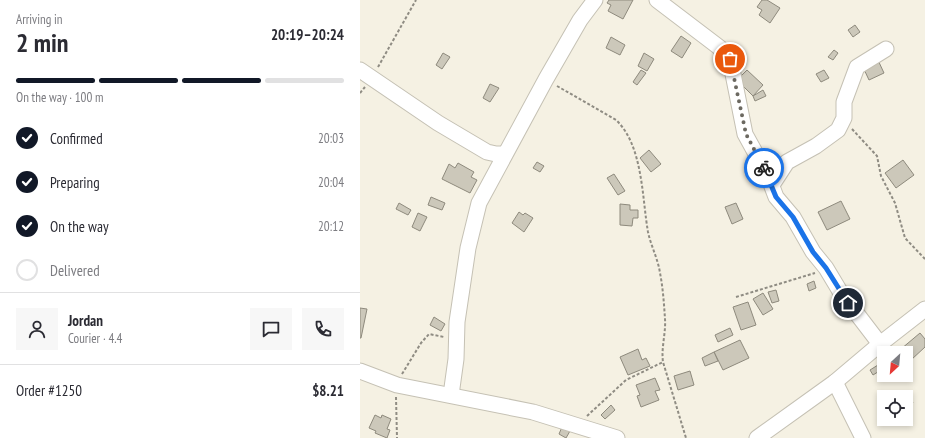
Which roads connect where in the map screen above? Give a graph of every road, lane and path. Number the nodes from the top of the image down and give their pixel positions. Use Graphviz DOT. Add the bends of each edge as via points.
graph roads {
  1 [pos="416,0"];
  2 [pos="595,0"];
  3 [pos="657,0"];
  4 [pos="886,49"];
  5 [pos="366,74"];
  6 [pos="546,79"];
  7 [pos="844,118"];
  8 [pos="505,154"];
  9 [pos="772,185"];
  10 [pos="925,259"];
  11 [pos="826,268"];
  12 [pos="736,298"];
  13 [pos="925,309"];
  14 [pos="457,322"];
  15 [pos="880,344"];
  16 [pos="663,362"];
  17 [pos="360,371"];
  18 [pos="835,382"];
  19 [pos="397,385"];
  20 [pos="451,396"];
  21 [pos="579,425"];
  22 [pos="397,438"];
  23 [pos="617,438"];
  24 [pos="686,438"];
  25 [pos="758,438"];
  26 [pos="863,438"];
  1 -- 5 [label="path"];
  2 -- 6 [label="street" via="580,20"];
  3 -- 9 [label="street" via="724,51 730,59 746,134"];
  4 -- 7 [label="street" via="857,67 844,102"];
  5 -- 8 [label="street" via="438,123 487,152"];
  6 -- 8 [label="street"];
  6 -- 16 [label="path" via="616,120 623,126 633,144 649,234 660,273 665,320"];
  7 -- 9 [label="street" via="838,130 787,162"];
  7 -- 10 [label="path" via="877,156 881,176 895,203 905,238"];
  8 -- 14 [label="street" via="479,203"];
  9 -- 11 [label="street" via="776,197 793,217 813,252"];
  11 -- 12 [label="path"];
  11 -- 15 [label="street" via="841,293"];
  13 -- 15 [label="street"];
  14 -- 19 [label="path" via="450,326 443,338 430,334 421,343"];
  14 -- 20 [label="street"];
  15 -- 18 [label="street"];
  16 -- 21 [label="path" via="626,380"];
  16 -- 24 [label="path"];
  17 -- 19 [label="street"];
  18 -- 25 [label="street"];
  18 -- 26 [label="street"];
  19 -- 20 [label="street"];
  19 -- 22 [label="path"];
  20 -- 21 [label="street" via="518,409"];
  21 -- 23 [label="street"];
}
